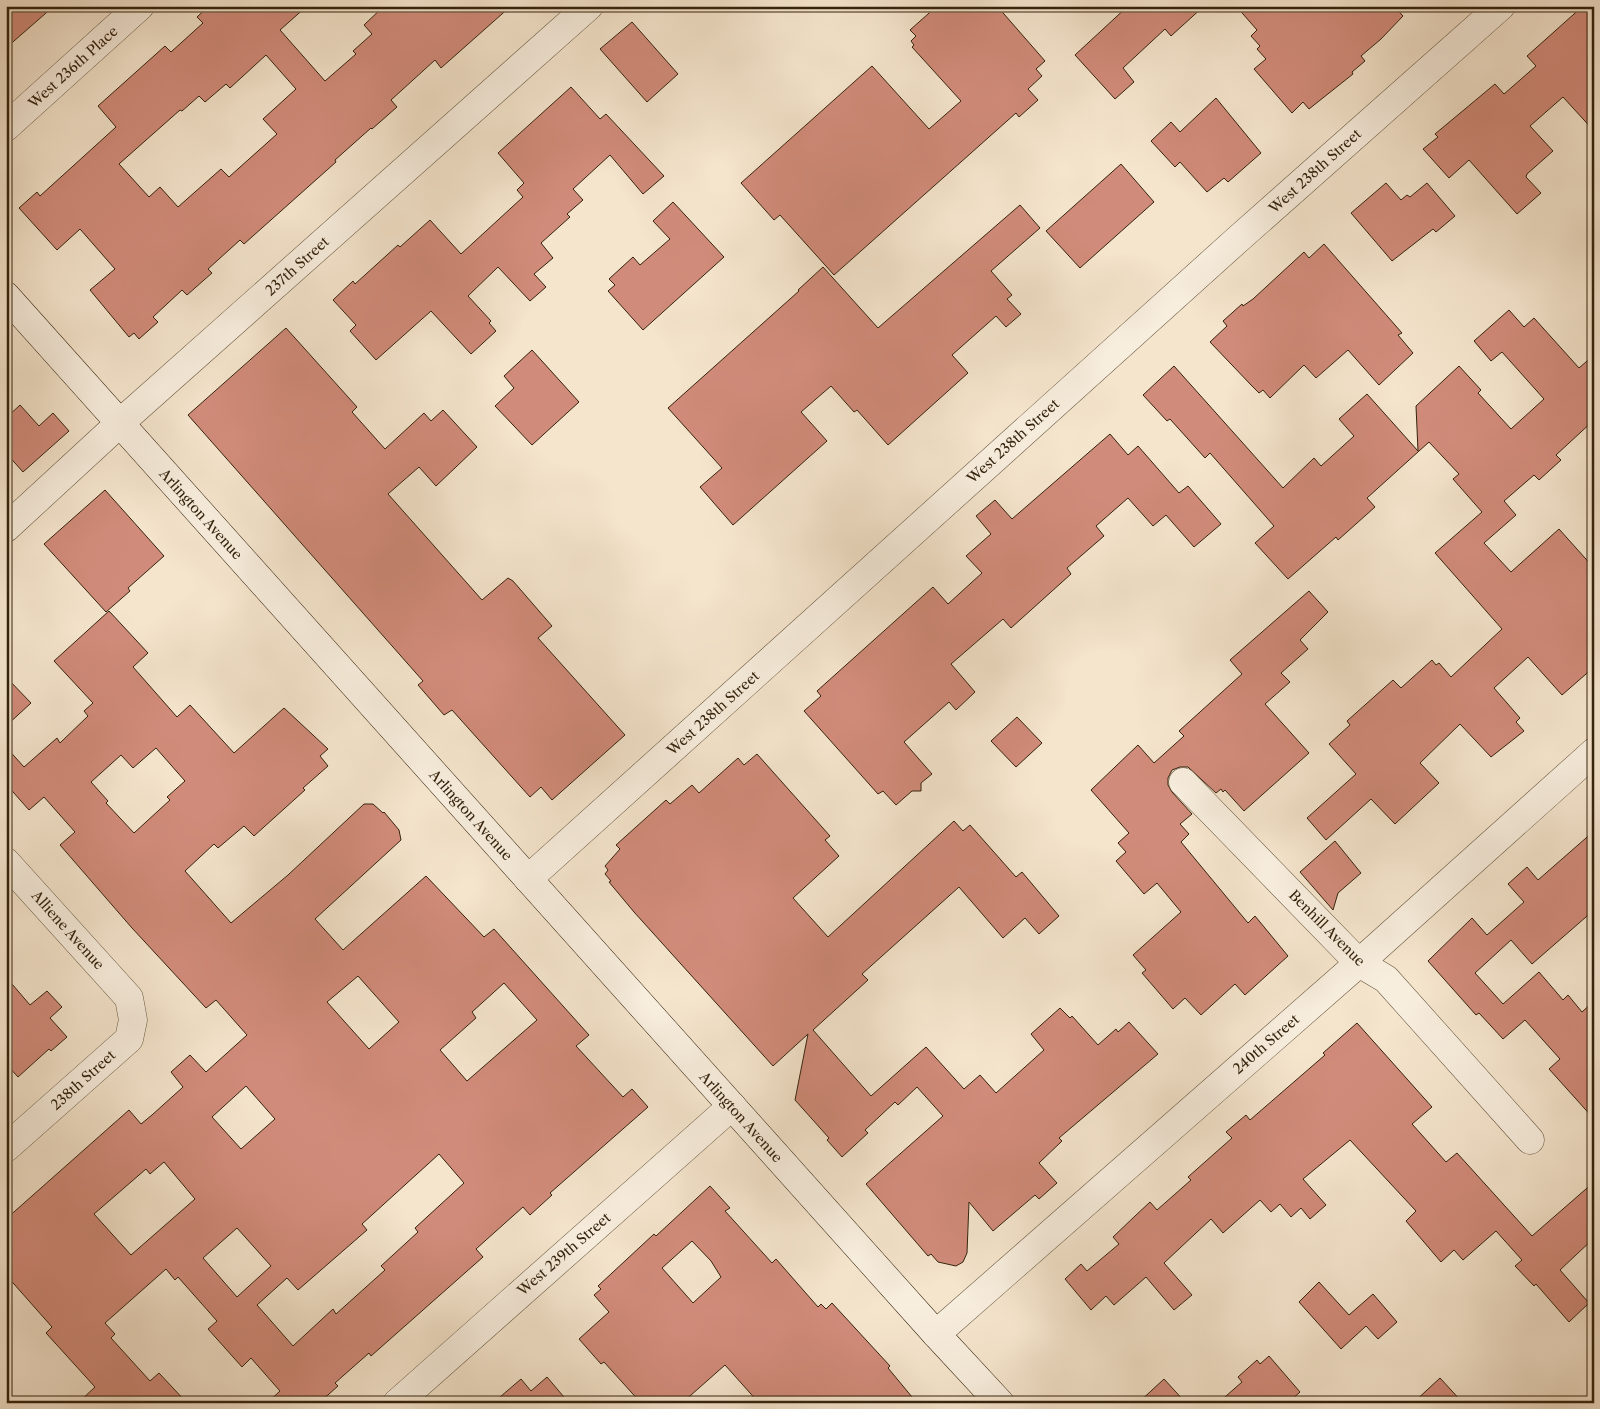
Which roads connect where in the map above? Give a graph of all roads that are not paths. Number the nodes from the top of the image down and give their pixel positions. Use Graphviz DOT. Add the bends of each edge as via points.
graph roads {
  1 [pos="140,6"];
  2 [pos="589,6"];
  3 [pos="1500,6"];
  4 [pos="6,127"];
  5 [pos="6,296"];
  6 [pos="120,423"];
  7 [pos="6,528"];
  8 [pos="1594,752"];
  9 [pos="1184,782"];
  10 [pos="6,862"];
  11 [pos="528,879"];
  12 [pos="1359,963"];
  13 [pos="129,998"];
  14 [pos="732,1106"];
  15 [pos="1530,1140"];
  16 [pos="6,1148"];
  17 [pos="936,1334"];
  18 [pos="397,1403"];
  19 [pos="1000,1403"];
  1 -- 4 [label="street, West 236th Place"];
  2 -- 6 [label="street, 237th Street"];
  3 -- 11 [label="street, West 238th Street"];
  5 -- 6 [label="street, Arlington Avenue"];
  6 -- 7 [label="street, 237th Street"];
  6 -- 11 [label="street, Arlington Avenue"];
  8 -- 12 [label="street, 240th Street"];
  9 -- 12 [label="street, Benhill Avenue"];
  10 -- 13 [label="street, Alliene Avenue"];
  11 -- 14 [label="street, Arlington Avenue"];
  12 -- 15 [label="street, Benhill Avenue" via="1386,979"];
  12 -- 17 [label="street, 240th Street"];
  13 -- 16 [label="street, 238th Street" via="133,1020 129,1039"];
  14 -- 17 [label="street, Arlington Avenue"];
  14 -- 18 [label="street, West 239th Street"];
  17 -- 19 [label="street, Arlington Avenue"];
}
